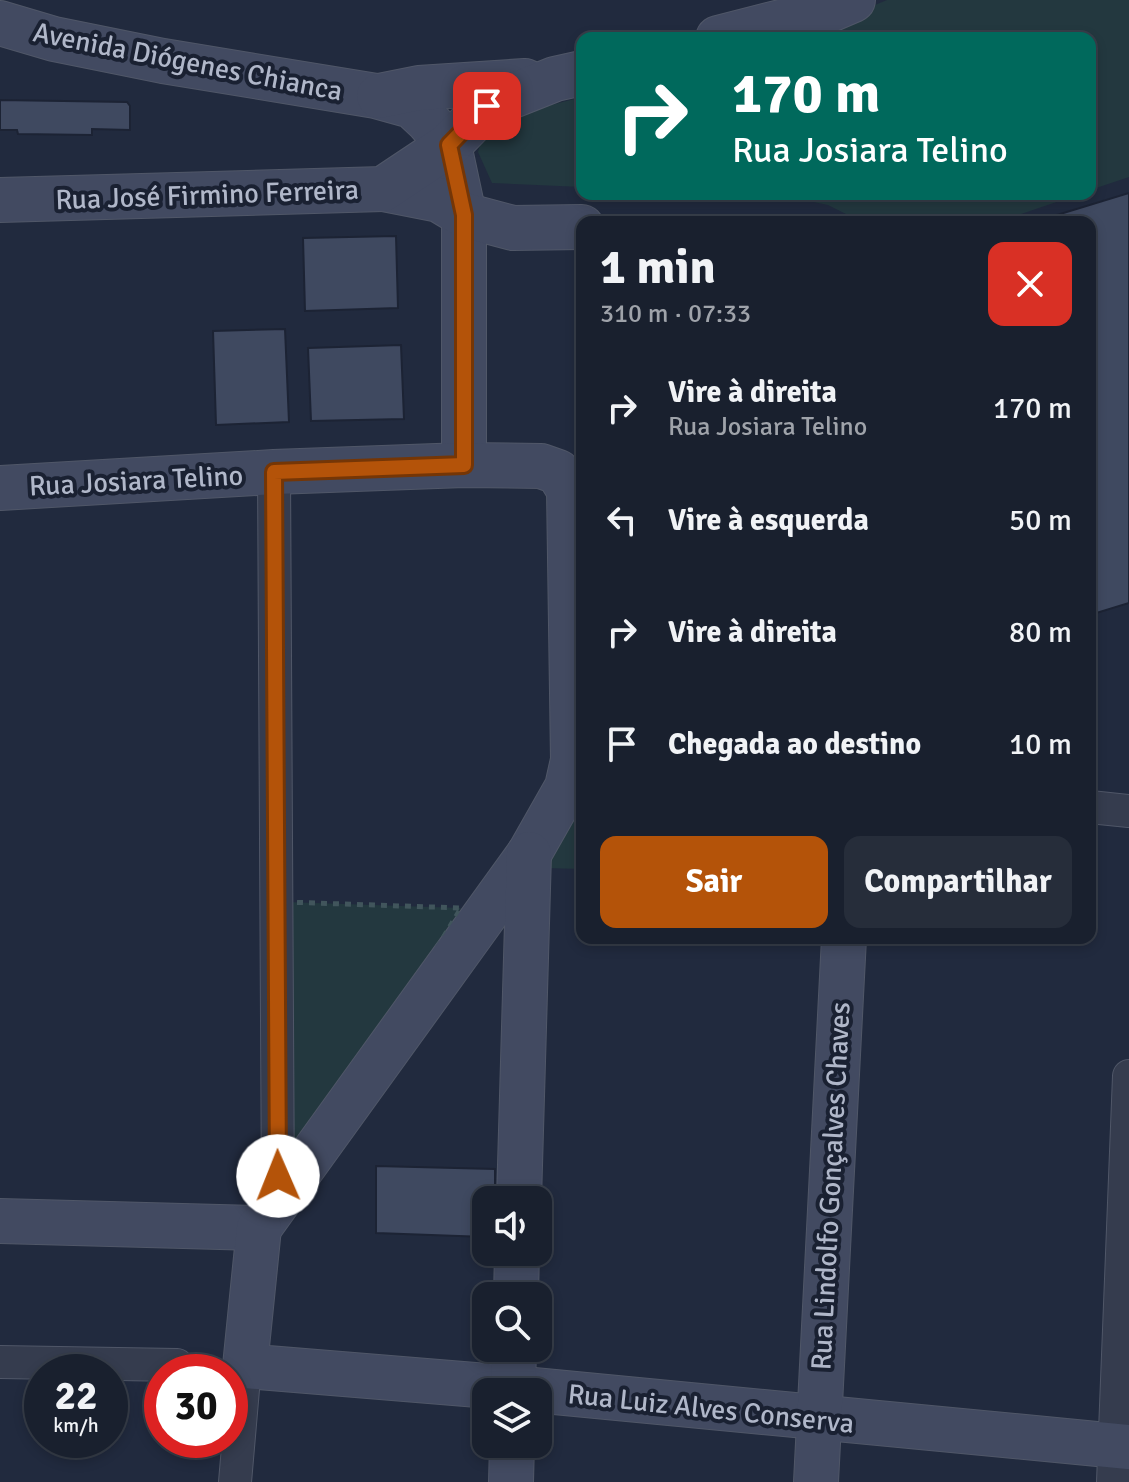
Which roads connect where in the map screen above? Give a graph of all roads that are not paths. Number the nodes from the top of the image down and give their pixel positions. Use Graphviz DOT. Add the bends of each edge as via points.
graph roads {
  1 [pos="853,0"];
  2 [pos="0,23"];
  3 [pos="742,32"];
  4 [pos="568,76"];
  5 [pos="376,96"];
  6 [pos="449,145"];
  7 [pos="383,189"];
  8 [pos="0,200"];
  9 [pos="464,215"];
  10 [pos="576,227"];
  11 [pos="464,465"];
  12 [pos="274,472"];
  13 [pos="0,488"];
  14 [pos="1096,808"];
  15 [pos="1129,811"];
  16 [pos="529,854"];
  17 [pos="844,944"];
  18 [pos="1129,1076"];
  19 [pos="519,1186"];
  20 [pos="269,1216"];
  21 [pos="0,1221"];
  22 [pos="247,1354"];
  23 [pos="0,1362"];
  24 [pos="144,1364"];
  25 [pos="248,1366"];
  26 [pos="514,1376"];
  27 [pos="817,1419"];
  28 [pos="237,1458"];
  29 [pos="512,1458"];
  30 [pos="1118,1458"];
  31 [pos="235,1482"];
  32 [pos="511,1482"];
  33 [pos="816,1482"];
  1 -- 3 [label="street"];
  2 -- 5 [label="street, Avenida Diógenes Chianca" via="147,58"];
  4 -- 5 [label="street, Avenida Diógenes Chianca"];
  4 -- 6 [label="street, Avenida Diógenes Chianca" via="487,106"];
  5 -- 6 [label="street, Avenida Diógenes Chianca" via="412,106"];
  6 -- 7 [label="street, Rua José Firmino Ferreira"];
  6 -- 9 [label="street"];
  7 -- 8 [label="street, Rua José Firmino Ferreira"];
  7 -- 9 [label="street" via="439,200"];
  9 -- 10 [label="street" via="513,228"];
  9 -- 11 [label="street"];
  11 -- 12 [label="street, Rua Josiara Telino"];
  11 -- 16 [label="street, Rua Josiara Telino" via="541,466 558,472 569,490 573,760 567,787"];
  12 -- 13 [label="street, Rua Josiara Telino"];
  12 -- 20 [label="street"];
  14 -- 15 [label="street"];
  16 -- 19 [label="street"];
  16 -- 20 [label="street, Rua Josiara Telino"];
  17 -- 27 [label="street, Rua Lindolfo Gonçalves Chaves"];
  18 -- 30 [label="street"];
  20 -- 21 [label="street"];
  20 -- 22 [label="street"];
  23 -- 24 [label="street"];
  25 -- 26 [label="street, Rua Luiz Alves Conserva"];
  26 -- 27 [label="street, Rua Luiz Alves Conserva"];
  27 -- 30 [label="street, Rua Luiz Alves Conserva"];
  27 -- 33 [label="street, Rua Lindolfo Gonçalves Chaves"];
  28 -- 31 [label="street"];
  29 -- 32 [label="street"];
}
